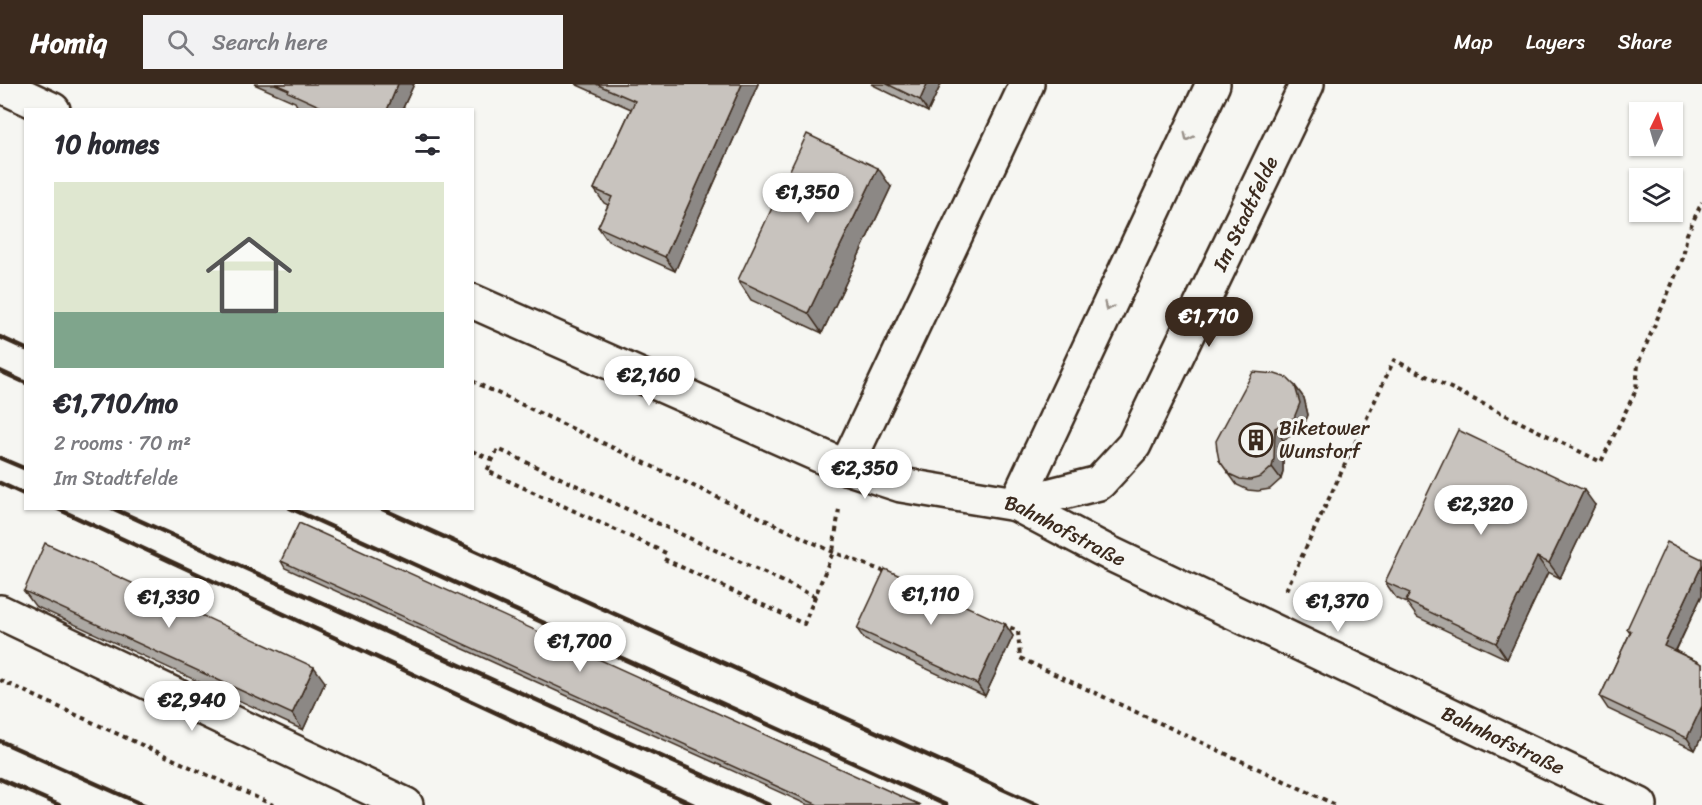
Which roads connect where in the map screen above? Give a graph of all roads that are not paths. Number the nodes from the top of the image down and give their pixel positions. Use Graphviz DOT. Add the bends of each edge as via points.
graph roads {
  1 [pos="1027,84"];
  2 [pos="1213,84"];
  3 [pos="1307,84"];
  4 [pos="0,85"];
  5 [pos="49,108"];
  6 [pos="474,302"];
  7 [pos="846,467"];
  8 [pos="1016,504"];
  9 [pos="0,612"];
  10 [pos="406,805"];
  11 [pos="1640,805"];
  1 -- 7 [label="street"];
  2 -- 8 [label="street, one-way"];
  3 -- 8 [label="street, Im Stadtfelde" via="1134,445 1099,483"];
  4 -- 5 [label="street"];
  6 -- 7 [label="street, Bahnhofstraße"];
  7 -- 8 [label="street, Bahnhofstraße" via="900,485"];
  8 -- 11 [label="street, Bahnhofstraße" via="1111,554"];
  9 -- 10 [label="street"];
}
